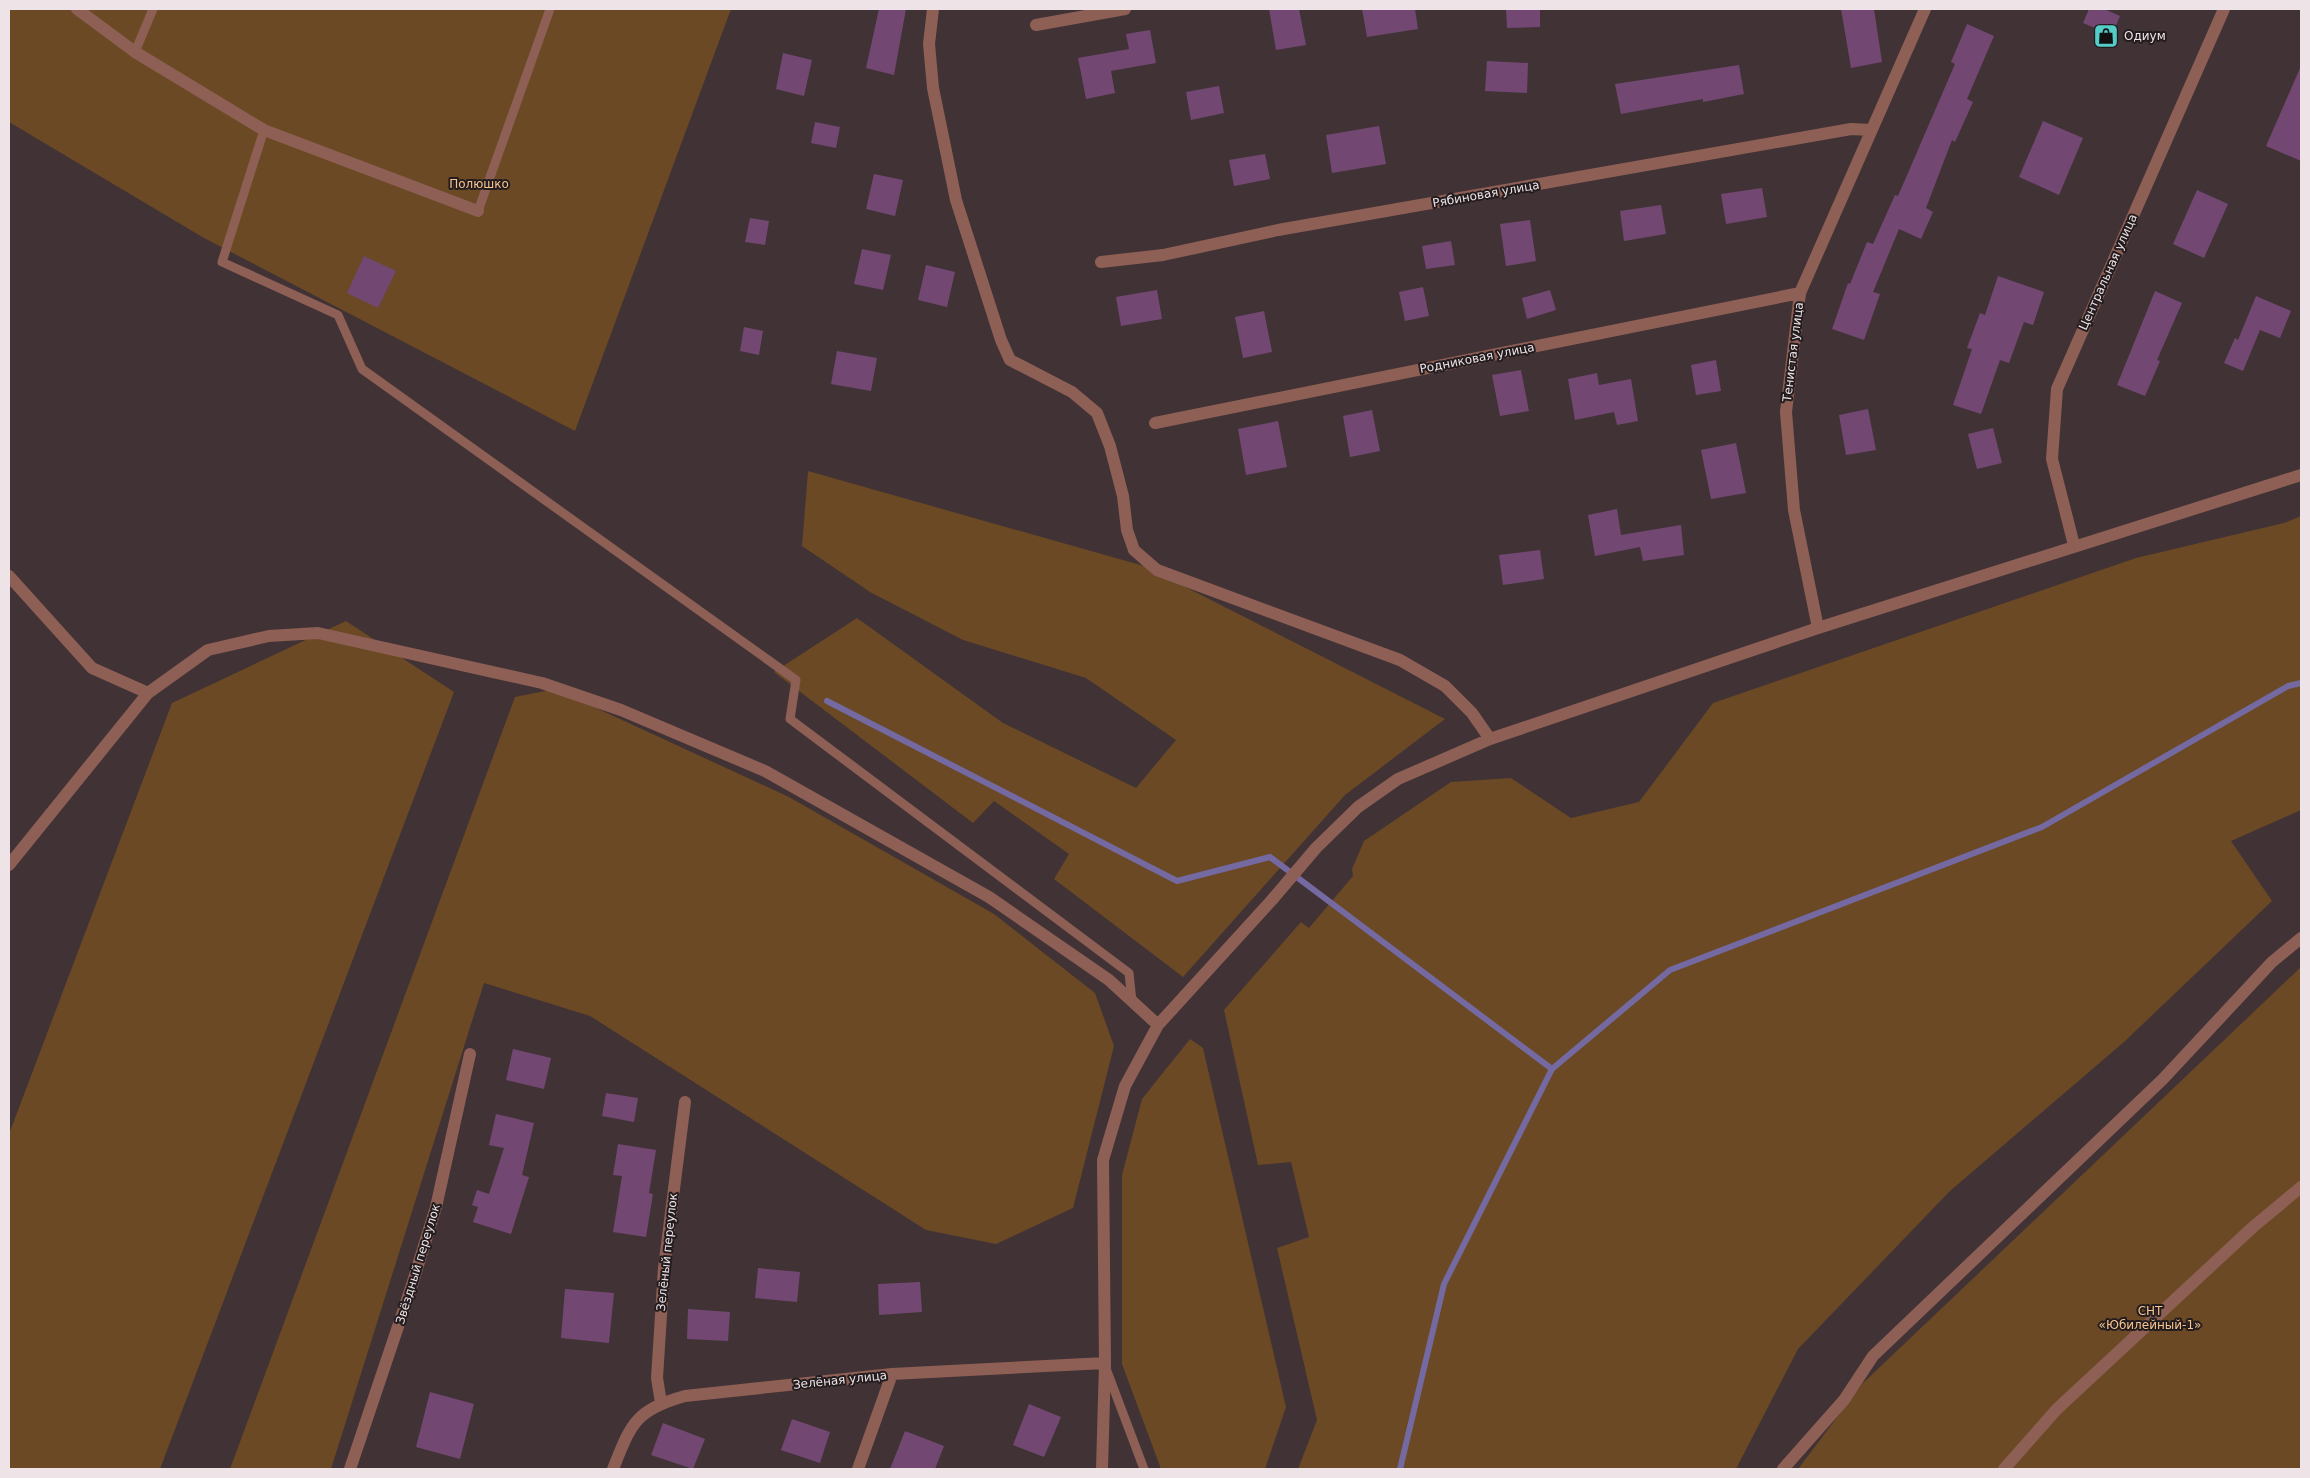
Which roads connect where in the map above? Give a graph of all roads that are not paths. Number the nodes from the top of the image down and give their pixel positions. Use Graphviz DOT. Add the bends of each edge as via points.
graph roads {
  1 [pos="77,9"];
  2 [pos="153,9"];
  3 [pos="550,9"];
  4 [pos="933,9"];
  5 [pos="1125,9"];
  6 [pos="1925,9"];
  7 [pos="2224,9"];
  8 [pos="1036,25"];
  9 [pos="135,52"];
  10 [pos="264,130"];
  11 [pos="1871,130"];
  12 [pos="478,211"];
  13 [pos="1101,262"];
  14 [pos="1800,293"];
  15 [pos="1155,423"];
  16 [pos="2301,474"];
  17 [pos="2074,545"];
  18 [pos="9,576"];
  19 [pos="1818,628"];
  20 [pos="148,694"];
  21 [pos="1490,739"];
  22 [pos="9,865"];
  23 [pos="2301,938"];
  24 [pos="1132,1001"];
  25 [pos="1158,1025"];
  26 [pos="470,1054"];
  27 [pos="685,1102"];
  28 [pos="2301,1187"];
  29 [pos="1105,1364"];
  30 [pos="892,1374"];
  31 [pos="661,1403"];
  32 [pos="350,1469"];
  33 [pos="613,1469"];
  34 [pos="858,1469"];
  35 [pos="1102,1469"];
  36 [pos="1144,1469"];
  37 [pos="1783,1469"];
  38 [pos="2004,1469"];
  1 -- 9 [label="street"];
  2 -- 9 [label="lane"];
  3 -- 12 [label="lane"];
  4 -- 21 [label="street" via="929,44 933,88 956,200 1002,340 1010,360 1072,392 1097,413 1110,446 1134,550 1157,570 1400,660 1445,686 1472,713"];
  5 -- 8 [label="street"];
  6 -- 11 [label="street, Тенистая улица"];
  7 -- 17 [label="street, Центральная улица" via="2057,389 2052,459"];
  9 -- 10 [label="street"];
  10 -- 12 [label="street"];
  10 -- 24 [label="lane" via="222,262 338,315 362,368 796,680 790,718 1129,973"];
  11 -- 13 [label="street, Рябиновая улица" via="1842,131 1278,230 1163,255"];
  11 -- 14 [label="street, Тенистая улица"];
  14 -- 15 [label="street, Родниковая улица"];
  14 -- 19 [label="street, Тенистая улица" via="1786,412 1794,510"];
  16 -- 17 [label="street"];
  17 -- 19 [label="street"];
  18 -- 20 [label="street" via="92,668"];
  19 -- 21 [label="street"];
  20 -- 22 [label="street"];
  20 -- 24 [label="street" via="208,650 269,636 318,633 542,683 621,710 765,771 989,897 1109,980"];
  21 -- 25 [label="street" via="1398,779 1358,807 1316,848"];
  23 -- 37 [label="street" via="2272,962 2163,1079 1873,1356 1844,1400"];
  24 -- 25 [label="street"];
  25 -- 29 [label="street" via="1125,1086 1103,1160"];
  26 -- 32 [label="street, Звёздный переулок" via="436,1207"];
  27 -- 31 [label="street, Зелёный переулок" via="664,1268 657,1378"];
  28 -- 38 [label="street" via="2253,1227 2058,1409"];
  29 -- 30 [label="street, Зелёная улица"];
  29 -- 35 [label="street"];
  29 -- 36 [label="lane"];
  30 -- 31 [label="street, Зелёная улица" via="685,1396"];
  30 -- 34 [label="street"];
  31 -- 33 [label="street, Зелёная улица" via="642,1414 626,1436"];
}
